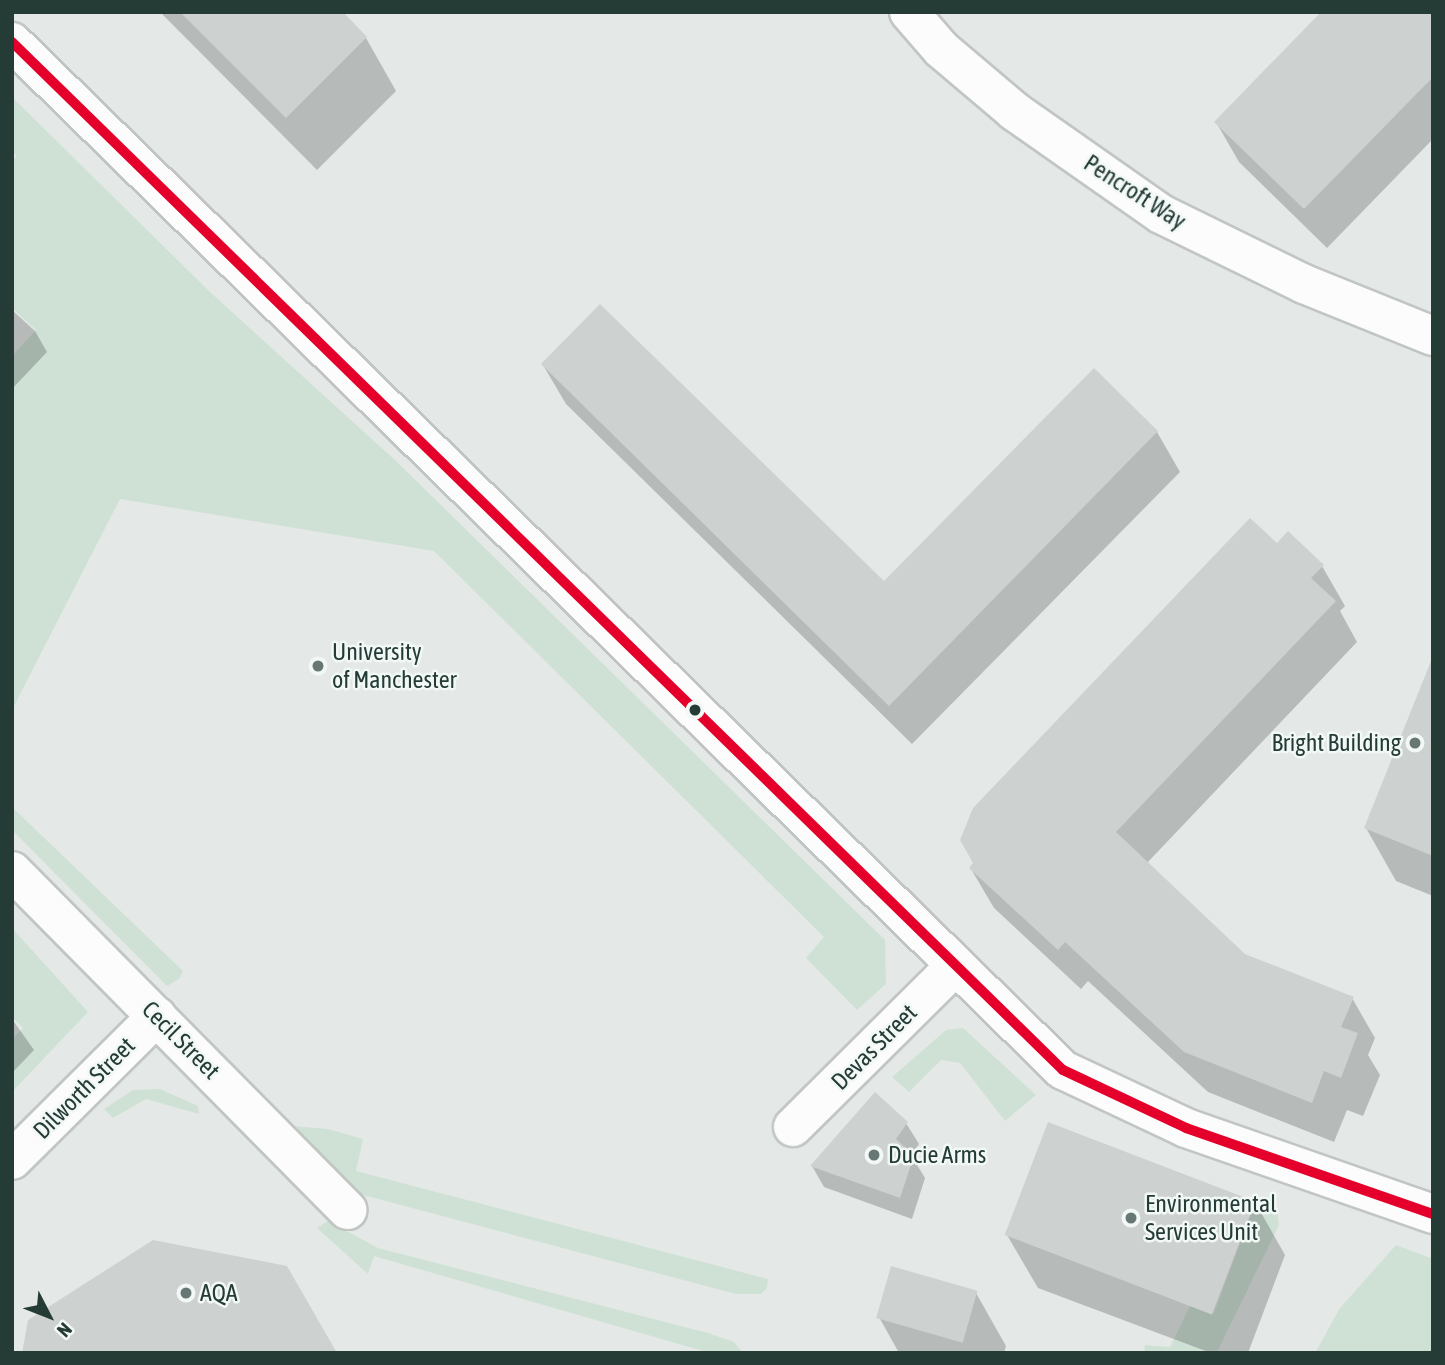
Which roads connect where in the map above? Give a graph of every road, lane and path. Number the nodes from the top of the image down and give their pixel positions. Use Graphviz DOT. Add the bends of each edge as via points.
graph roads {
  1 [pos="909,12"];
  2 [pos="12,42"];
  3 [pos="1433,336"];
  4 [pos="12,871"];
  5 [pos="955,966"];
  6 [pos="157,1016"];
  7 [pos="793,1127"];
  8 [pos="12,1160"];
  9 [pos="348,1210"];
  10 [pos="1433,1214"];
  1 -- 3 [label="street, Pencroft Way" via="941,49 1014,111 1161,214 1304,284"];
  2 -- 5 [label="street"];
  4 -- 6 [label="street, Cecil Street"];
  5 -- 7 [label="street, Devas Street"];
  5 -- 10 [label="street" via="1063,1070 1186,1128"];
  6 -- 8 [label="street, Dilworth Street"];
  6 -- 9 [label="street, Cecil Street"];
}
